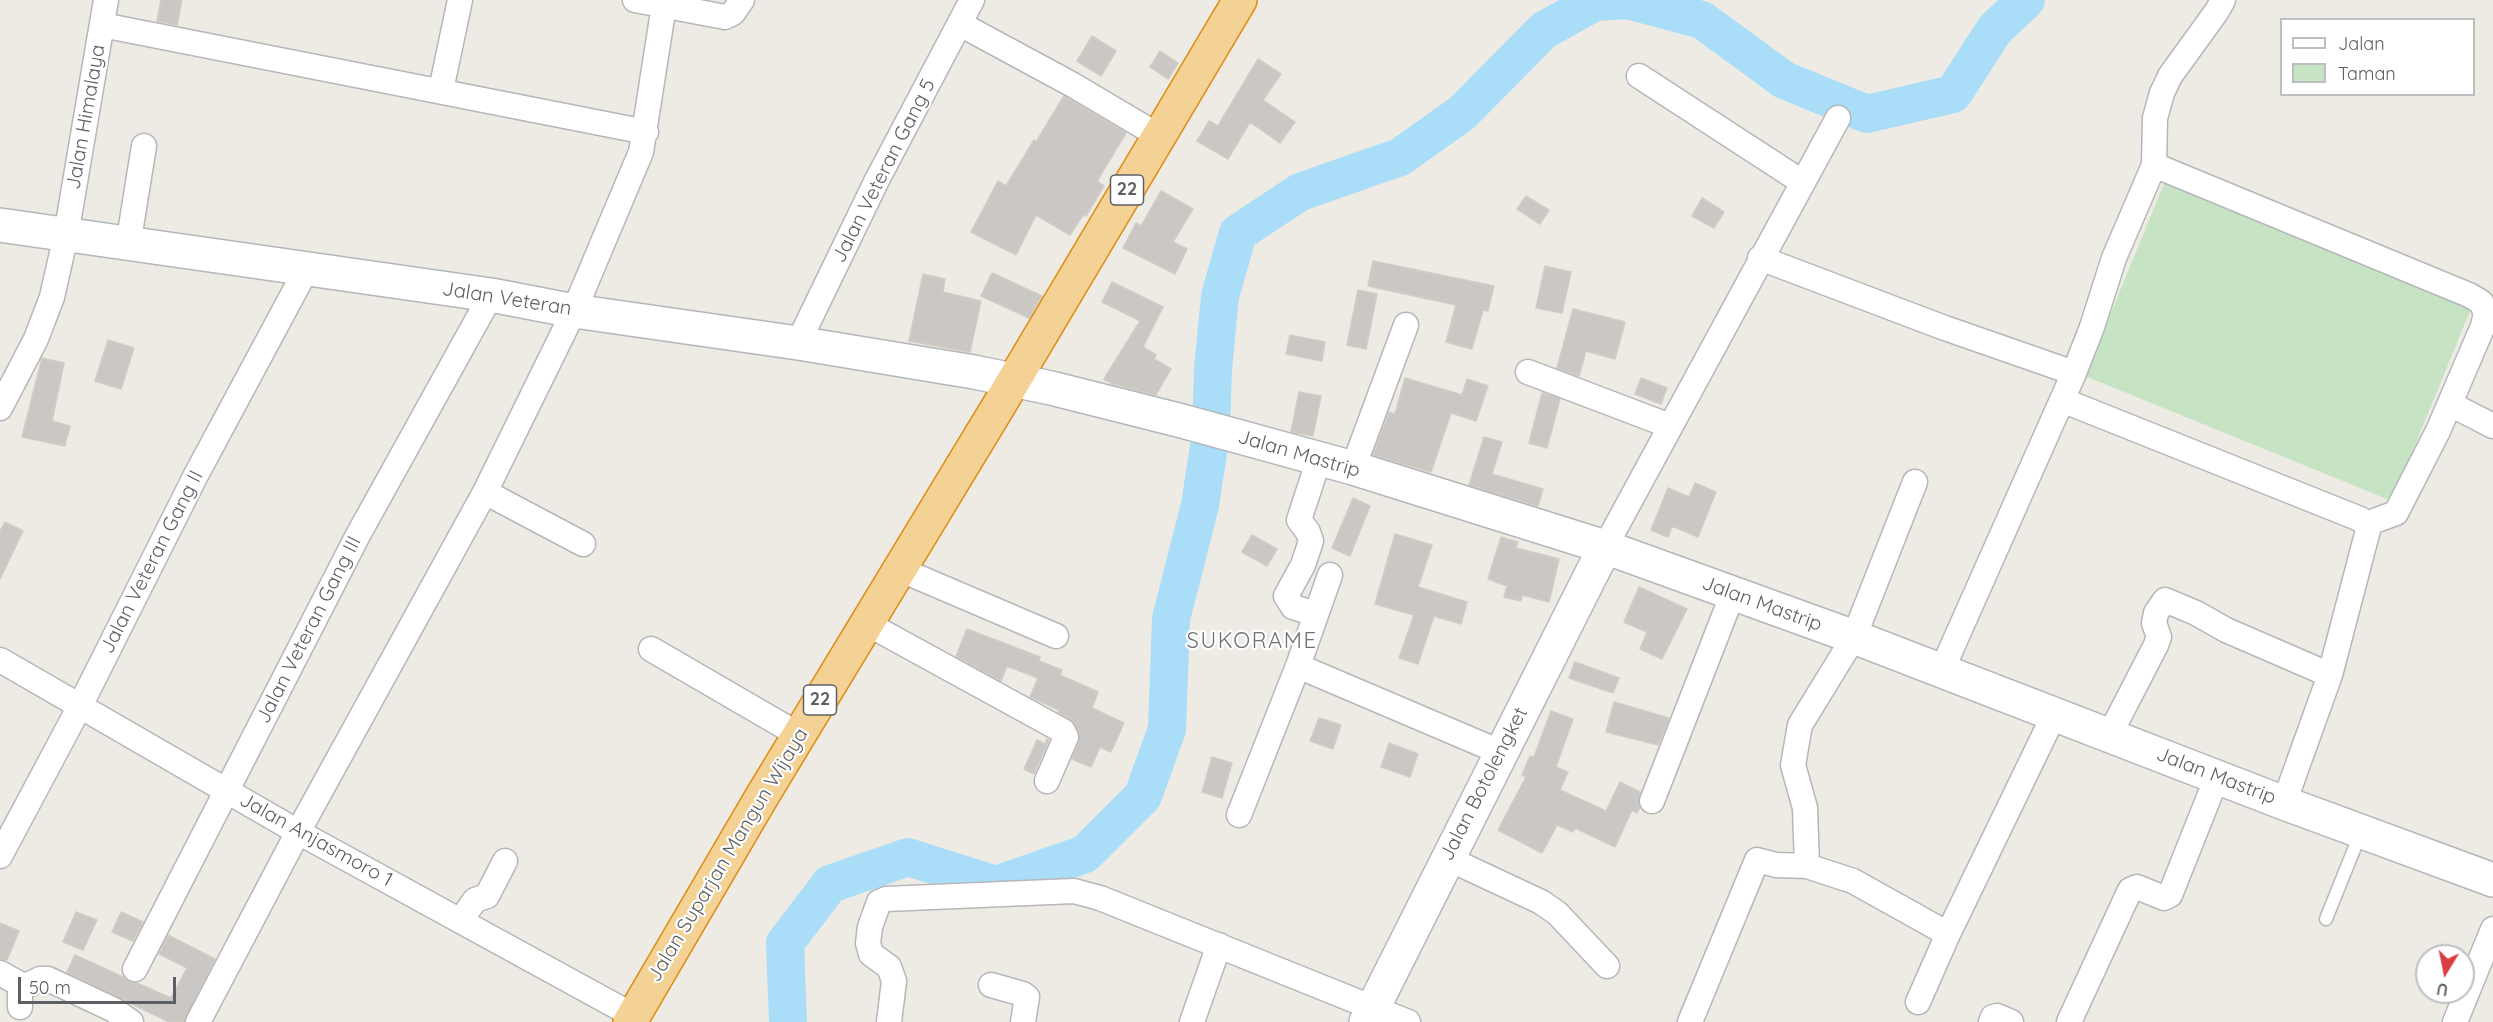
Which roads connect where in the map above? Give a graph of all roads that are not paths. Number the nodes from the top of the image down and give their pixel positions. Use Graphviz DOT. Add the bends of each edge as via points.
graph roads {
  1 [pos="106,0"];
  2 [pos="460,0"];
  3 [pos="635,0"];
  4 [pos="742,0"];
  5 [pos="972,0"];
  6 [pos="1240,0"];
  7 [pos="2223,0"];
  8 [pos="664,5"];
  9 [pos="960,24"];
  10 [pos="102,25"];
  11 [pos="1639,76"];
  12 [pos="441,90"];
  13 [pos="1838,118"];
  14 [pos="646,132"];
  15 [pos="1159,136"];
  16 [pos="144,146"];
  17 [pos="2154,165"];
  18 [pos="1802,182"];
  19 [pos="0,225"];
  20 [pos="128,245"];
  21 [pos="63,248"];
  22 [pos="1760,258"];
  23 [pos="306,270"];
  24 [pos="491,295"];
  25 [pos="574,311"];
  26 [pos="1406,326"];
  27 [pos="798,343"];
  28 [pos="1528,372"];
  29 [pos="2073,372"];
  30 [pos="1013,380"];
  31 [pos="2062,400"];
  32 [pos="2450,404"];
  33 [pos="0,408"];
  34 [pos="1670,426"];
  35 [pos="2493,426"];
  36 [pos="1319,459"];
  37 [pos="1353,468"];
  38 [pos="1915,482"];
  39 [pos="485,492"];
  40 [pos="2366,524"];
  41 [pos="583,544"];
  42 [pos="1605,547"];
  43 [pos="898,569"];
  44 [pos="1330,575"];
  45 [pos="1733,593"];
  46 [pos="1316,614"];
  47 [pos="866,623"];
  48 [pos="1056,636"];
  49 [pos="1854,637"];
  50 [pos="651,649"];
  51 [pos="0,660"];
  52 [pos="1298,666"];
  53 [pos="1941,672"];
  54 [pos="2330,675"];
  55 [pos="80,706"];
  56 [pos="2054,715"];
  57 [pos="799,735"];
  58 [pos="2109,736"];
  59 [pos="1500,752"];
  60 [pos="2217,777"];
  61 [pos="1047,781"];
  62 [pos="226,791"];
  63 [pos="1653,801"];
  64 [pos="2284,802"];
  65 [pos="1239,815"];
  66 [pos="2361,831"];
  67 [pos="298,832"];
  68 [pos="0,856"];
  69 [pos="1447,858"];
  70 [pos="505,861"];
  71 [pos="1807,866"];
  72 [pos="2493,880"];
  73 [pos="2326,919"];
  74 [pos="461,920"];
  75 [pos="2493,929"];
  76 [pos="1948,934"];
  77 [pos="1219,945"];
  78 [pos="1607,966"];
  79 [pos="135,969"];
  80 [pos="992,985"];
  81 [pos="13,988"];
  82 [pos="1918,1002"];
  83 [pos="1370,1014"];
  84 [pos="632,1019"];
  85 [pos="131,1022"];
  86 [pos="198,1022"];
  87 [pos="889,1022"];
  88 [pos="1023,1022"];
  89 [pos="1192,1022"];
  90 [pos="1408,1022"];
  91 [pos="1690,1022"];
  92 [pos="1991,1022"];
  93 [pos="2011,1022"];
  94 [pos="2069,1022"];
  95 [pos="2455,1022"];
  1 -- 10 [label="street, Jalan Himalaya"];
  2 -- 12 [label="street"];
  3 -- 8 [label="street"];
  4 -- 8 [label="street" via="733,13 725,16"];
  5 -- 9 [label="street, Jalan Veteran Gang 5"];
  6 -- 15 [label="highway, 22"];
  7 -- 17 [label="street" via="2162,93 2155,118"];
  8 -- 14 [label="street"];
  9 -- 15 [label="street"];
  9 -- 27 [label="street, Jalan Veteran Gang 5" via="877,180"];
  10 -- 12 [label="street"];
  10 -- 21 [label="street, Jalan Himalaya"];
  11 -- 18 [label="street"];
  12 -- 14 [label="street"];
  13 -- 18 [label="street"];
  14 -- 25 [label="street" via="638,163"];
  15 -- 30 [label="highway, 22"];
  16 -- 20 [label="street"];
  17 -- 29 [label="street" via="2114,258"];
  17 -- 32 [label="street" via="2481,302 2486,313 2483,326"];
  18 -- 22 [label="street"];
  19 -- 21 [label="street, Jalan Veteran"];
  20 -- 21 [label="street, Jalan Veteran"];
  20 -- 23 [label="street, Jalan Veteran"];
  21 -- 33 [label="street, Jalan Himalaya" via="52,297 36,339"];
  22 -- 29 [label="street"];
  22 -- 34 [label="street"];
  23 -- 24 [label="street, Jalan Veteran"];
  23 -- 55 [label="street, Jalan Veteran Gang II" via="196,475"];
  24 -- 25 [label="street, Jalan Veteran"];
  24 -- 62 [label="street, Jalan Veteran Gang III" via="358,535"];
  25 -- 27 [label="street, Jalan Veteran"];
  25 -- 39 [label="street"];
  26 -- 37 [label="street"];
  27 -- 30 [label="street, Jalan Veteran"];
  28 -- 34 [label="street"];
  29 -- 31 [label="street"];
  30 -- 36 [label="street, Jalan Mastrip"];
  30 -- 43 [label="highway, Jalan Suparjan Mangun Wijaya / 22"];
  31 -- 40 [label="street"];
  31 -- 53 [label="street"];
  32 -- 35 [label="street"];
  32 -- 40 [label="street" via="2396,513"];
  34 -- 42 [label="street"];
  36 -- 37 [label="street, Jalan Mastrip"];
  36 -- 46 [label="street" via="1299,520 1311,542 1286,596 1293,607"];
  37 -- 42 [label="street, Jalan Mastrip"];
  38 -- 49 [label="street"];
  39 -- 41 [label="street"];
  39 -- 67 [label="street"];
  40 -- 54 [label="street" via="2368,530"];
  42 -- 45 [label="street, Jalan Mastrip"];
  42 -- 59 [label="street, Jalan Botolengket"];
  43 -- 47 [label="highway, Jalan Suparjan Mangun Wijaya / 22"];
  43 -- 48 [label="street"];
  44 -- 46 [label="street"];
  45 -- 49 [label="street, Jalan Mastrip"];
  45 -- 63 [label="street"];
  46 -- 52 [label="street"];
  47 -- 57 [label="highway, Jalan Suparjan Mangun Wijaya / 22"];
  47 -- 61 [label="street" via="1063,731 1066,737"];
  49 -- 53 [label="street, Jalan Mastrip"];
  49 -- 71 [label="street" via="1800,725 1793,765 1805,808"];
  50 -- 57 [label="street"];
  51 -- 55 [label="street, Jalan Anjasmoro 1"];
  52 -- 59 [label="street"];
  52 -- 65 [label="street"];
  53 -- 56 [label="street, Jalan Mastrip"];
  54 -- 58 [label="street" via="2165,600 2156,613 2156,645"];
  54 -- 64 [label="street"];
  55 -- 62 [label="street, Jalan Anjasmoro 1"];
  55 -- 68 [label="street, Jalan Veteran Gang II"];
  56 -- 58 [label="street, Jalan Mastrip"];
  56 -- 76 [label="street"];
  57 -- 84 [label="highway, Jalan Suparjan Mangun Wijaya / 22"];
  58 -- 60 [label="street, Jalan Mastrip"];
  59 -- 69 [label="street, Jalan Botolengket"];
  60 -- 64 [label="street, Jalan Mastrip"];
  60 -- 94 [label="street" via="2170,895 2164,898 2137,887 2130,890"];
  62 -- 67 [label="street, Jalan Anjasmoro 1"];
  62 -- 79 [label="street, Jalan Veteran Gang III"];
  64 -- 66 [label="street, Jalan Mastrip"];
  66 -- 72 [label="street, Jalan Mastrip"];
  66 -- 73 [label="lane"];
  67 -- 74 [label="street, Jalan Anjasmoro 1"];
  67 -- 86 [label="street"];
  69 -- 78 [label="street" via="1541,902"];
  69 -- 83 [label="street, Jalan Botolengket"];
  70 -- 74 [label="street" via="487,896 475,900"];
  71 -- 76 [label="street" via="1853,881"];
  71 -- 91 [label="street" via="1755,862"];
  74 -- 84 [label="street, Jalan Anjasmoro 1"];
  75 -- 95 [label="street"];
  76 -- 82 [label="street"];
  77 -- 83 [label="street"];
  77 -- 87 [label="street" via="1074,891 886,898 876,909 868,943 871,954 889,967 894,981"];
  77 -- 89 [label="street"];
  80 -- 88 [label="street" via="1027,997"];
  81 -- 85 [label="street" via="48,979"];
  83 -- 90 [label="street"];
  92 -- 93 [label="street" via="1997,1016"];
}
